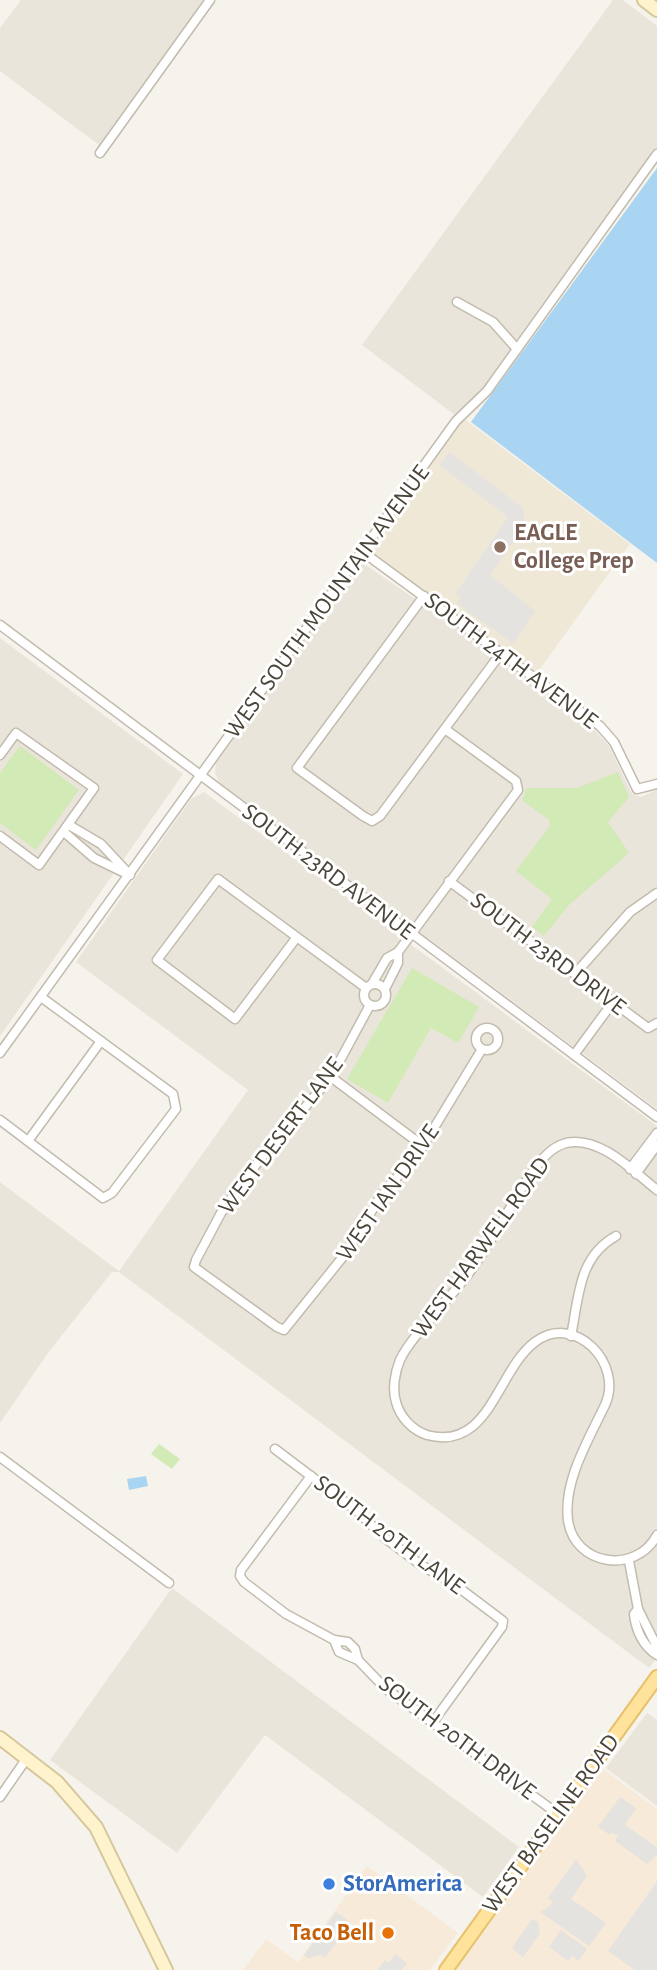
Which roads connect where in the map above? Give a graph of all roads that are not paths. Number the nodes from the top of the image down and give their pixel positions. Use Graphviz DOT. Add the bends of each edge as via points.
graph roads {
  1 [pos="210,0"];
  2 [pos="644,0"];
  3 [pos="657,9"];
  4 [pos="100,153"];
  5 [pos="657,154"];
  6 [pos="457,302"];
  7 [pos="517,349"];
  8 [pos="363,552"];
  9 [pos="424,596"];
  10 [pos="0,625"];
  11 [pos="501,653"];
  12 [pos="444,729"];
  13 [pos="0,755"];
  14 [pos="201,777"];
  15 [pos="657,784"];
  16 [pos="66,829"];
  17 [pos="0,836"];
  18 [pos="130,875"];
  19 [pos="449,881"];
  20 [pos="657,893"];
  21 [pos="411,933"];
  22 [pos="297,937"];
  23 [pos="398,952"];
  24 [pos="382,966"];
  25 [pos="393,974"];
  26 [pos="575,974"];
  27 [pos="369,986"];
  28 [pos="385,989"];
  29 [pos="41,997"];
  30 [pos="613,1002"];
  31 [pos="370,1005"];
  32 [pos="657,1024"];
  33 [pos="101,1041"];
  34 [pos="482,1049"];
  35 [pos="0,1053"];
  36 [pos="574,1055"];
  37 [pos="331,1077"];
  38 [pos="657,1117"];
  39 [pos="0,1120"];
  40 [pos="657,1133"];
  41 [pos="28,1141"];
  42 [pos="423,1146"];
  43 [pos="652,1148"];
  44 [pos="633,1172"];
  45 [pos="657,1190"];
  46 [pos="616,1236"];
  47 [pos="284,1330"];
  48 [pos="571,1336"];
  49 [pos="275,1449"];
  50 [pos="0,1457"];
  51 [pos="311,1476"];
  52 [pos="656,1537"];
  53 [pos="629,1561"];
  54 [pos="169,1583"];
  55 [pos="641,1629"];
  56 [pos="334,1640"];
  57 [pos="657,1647"];
  58 [pos="657,1654"];
  59 [pos="358,1660"];
  60 [pos="657,1677"];
  61 [pos="433,1723"];
  62 [pos="0,1738"];
  63 [pos="27,1758"];
  64 [pos="0,1797"];
  65 [pos="558,1814"];
  66 [pos="166,1970"];
  67 [pos="446,1970"];
  1 -- 4 [label="street"];
  2 -- 3 [label="main road"];
  5 -- 7 [label="street, WEST SOUTH MOUNTAIN AVENUE"];
  6 -- 7 [label="street" via="493,322"];
  7 -- 8 [label="street, WEST SOUTH MOUNTAIN AVENUE" via="487,391 456,422"];
  8 -- 9 [label="street, SOUTH 24TH AVENUE"];
  8 -- 14 [label="street, WEST SOUTH MOUNTAIN AVENUE"];
  9 -- 11 [label="street, SOUTH 24TH AVENUE"];
  9 -- 12 [label="street" via="297,768 372,821"];
  10 -- 14 [label="street, SOUTH 23RD AVENUE"];
  11 -- 12 [label="street"];
  11 -- 15 [label="street, SOUTH 24TH AVENUE" via="608,734 636,789"];
  12 -- 19 [label="street" via="516,781 518,790"];
  13 -- 16 [label="street" via="16,733 94,788"];
  14 -- 18 [label="street, WEST SOUTH MOUNTAIN AVENUE"];
  14 -- 21 [label="street, SOUTH 23RD AVENUE"];
  16 -- 17 [label="street" via="39,865"];
  16 -- 18 [label="street" via="94,858"];
  16 -- 18 [label="street" via="101,844"];
  18 -- 29 [label="street, WEST SOUTH MOUNTAIN AVENUE"];
  19 -- 21 [label="street"];
  19 -- 26 [label="street, SOUTH 23RD DRIVE"];
  20 -- 26 [label="street" via="630,912"];
  21 -- 23 [label="street"];
  21 -- 36 [label="street, SOUTH 23RD AVENUE"];
  22 -- 22 [label="street" via="235,1019 157,960 218,879"];
  22 -- 27 [label="street"];
  23 -- 24 [label="street"];
  23 -- 25 [label="street"];
  24 -- 25 [label="street"];
  24 -- 27 [label="street"];
  25 -- 28 [label="street"];
  26 -- 30 [label="street, SOUTH 23RD DRIVE"];
  27 -- 28 [label="street"];
  27 -- 31 [label="street" via="364,998"];
  28 -- 31 [label="street" via="384,1002"];
  29 -- 33 [label="street"];
  29 -- 35 [label="street, WEST SOUTH MOUNTAIN AVENUE"];
  30 -- 32 [label="street, SOUTH 23RD DRIVE" via="648,1028"];
  30 -- 36 [label="street"];
  31 -- 37 [label="street, WEST DESERT LANE"];
  33 -- 41 [label="street"];
  33 -- 41 [label="street" via="173,1094 176,1109 113,1193 103,1198"];
  34 -- 42 [label="street, WEST IAN DRIVE"];
  36 -- 38 [label="street, SOUTH 23RD AVENUE"];
  37 -- 42 [label="street"];
  37 -- 47 [label="street, WEST DESERT LANE" via="221,1213 194,1267"];
  39 -- 41 [label="street"];
  40 -- 43 [label="street"];
  42 -- 47 [label="street, WEST IAN DRIVE" via="379,1199 346,1254"];
  43 -- 44 [label="street"];
  44 -- 45 [label="street"];
  44 -- 48 [label="street, WEST HARWELL ROAD" via="585,1143 565,1143 549,1151 468,1275 401,1358 395,1378 396,1402 408,1424 425,1434 445,1438 466,1431 483,1419 521,1356 536,1340"];
  46 -- 48 [label="street" via="592,1253"];
  48 -- 53 [label="street" via="587,1341 602,1356 610,1376 609,1396 569,1494 568,1523 577,1544 587,1552 598,1558"];
  49 -- 51 [label="street, SOUTH 20TH LANE"];
  50 -- 54 [label="street"];
  51 -- 56 [label="street, SOUTH 20TH DRIVE" via="240,1576 286,1614"];
  51 -- 61 [label="street, SOUTH 20TH LANE" via="421,1565 503,1620"];
  52 -- 53 [label="street"];
  53 -- 55 [label="street"];
  55 -- 57 [label="street"];
  55 -- 58 [label="street" via="648,1648"];
  56 -- 59 [label="street, SOUTH 20TH DRIVE" via="339,1653"];
  56 -- 59 [label="street, SOUTH 20TH DRIVE" via="352,1645"];
  59 -- 61 [label="street, SOUTH 20TH DRIVE" via="385,1688"];
  60 -- 65 [label="main road, WEST BASELINE ROAD"];
  61 -- 65 [label="street, SOUTH 20TH DRIVE"];
  62 -- 63 [label="main road"];
  63 -- 64 [label="street"];
  63 -- 66 [label="main road" via="69,1794 96,1827"];
  65 -- 67 [label="main road, WEST BASELINE ROAD"];
}
